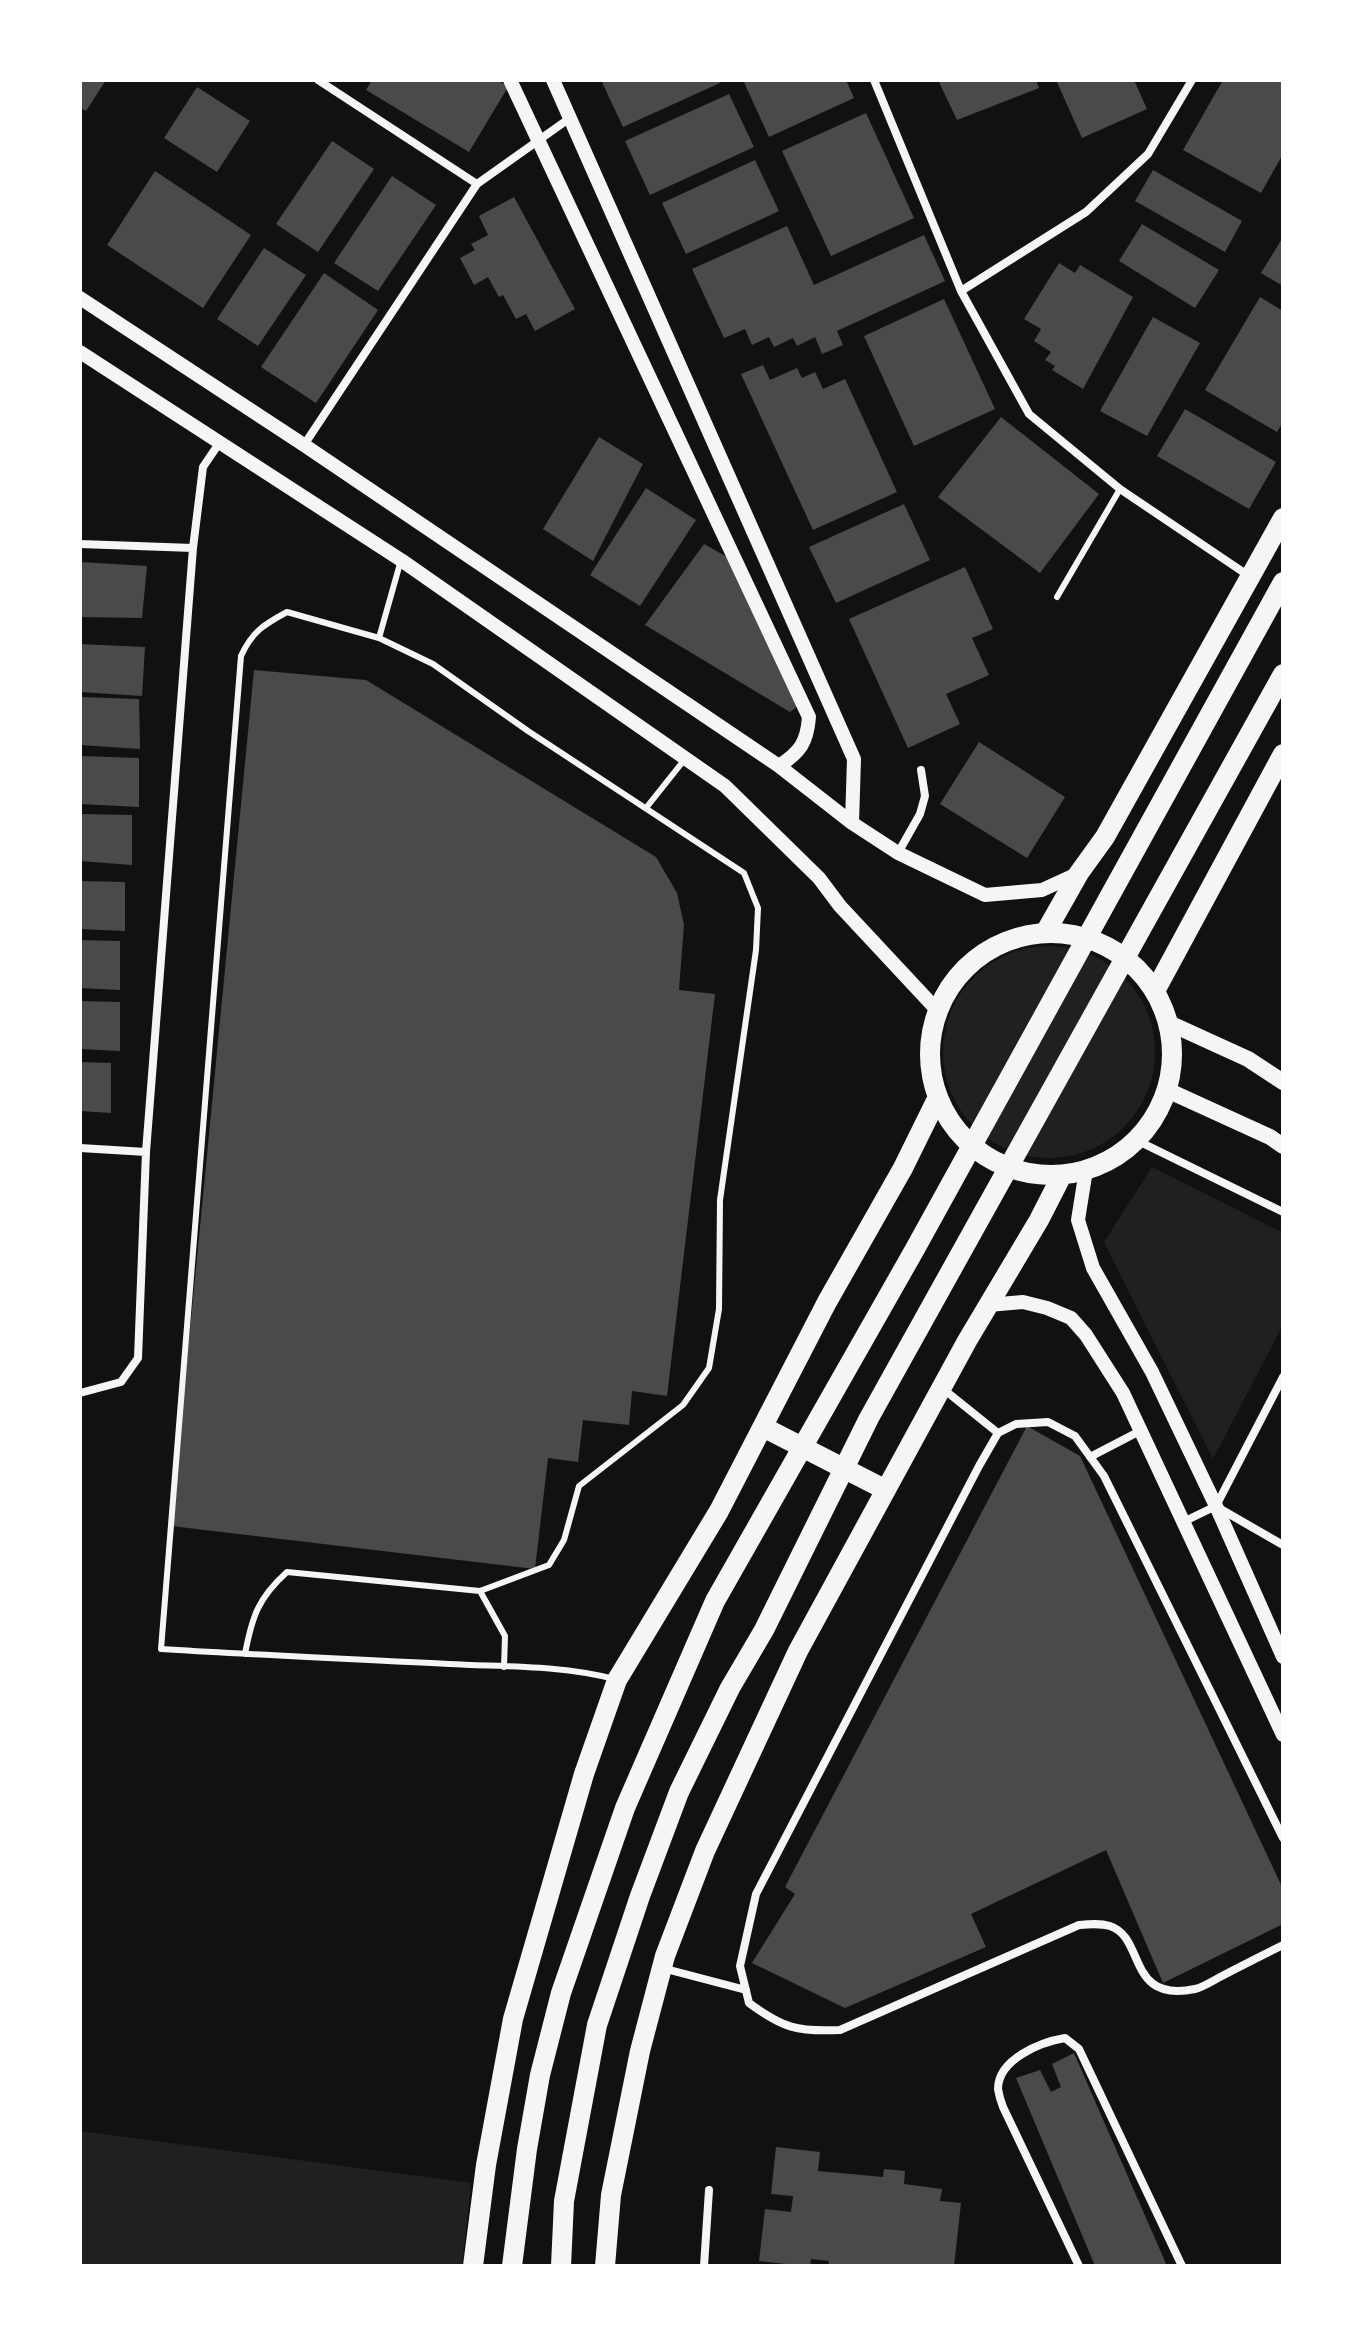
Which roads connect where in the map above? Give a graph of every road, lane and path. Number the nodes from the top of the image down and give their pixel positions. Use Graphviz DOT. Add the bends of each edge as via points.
graph roads {
  1 [pos="318,80"];
  2 [pos="510,80"];
  3 [pos="553,80"];
  4 [pos="874,80"];
  5 [pos="1192,80"];
  6 [pos="570,118"];
  7 [pos="536,141"];
  8 [pos="477,184"];
  9 [pos="961,291"];
  10 [pos="80,298"];
  11 [pos="80,352"];
  12 [pos="221,441"];
  13 [pos="304,445"];
  14 [pos="1120,489"];
  15 [pos="1283,518"];
  16 [pos="80,544"];
  17 [pos="193,548"];
  18 [pos="401,560"];
  19 [pos="1249,576"];
  20 [pos="1283,582"];
  21 [pos="1057,597"];
  22 [pos="379,638"];
  23 [pos="1283,674"];
  24 [pos="1283,754"];
  25 [pos="685,759"];
  26 [pos="779,766"];
  27 [pos="921,770"];
  28 [pos="646,808"];
  29 [pos="852,823"];
  30 [pos="898,853"];
  31 [pos="1079,873"];
  32 [pos="1045,933"];
  33 [pos="1155,991"];
  34 [pos="937,1010"];
  35 [pos="1169,1023"];
  36 [pos="1283,1082"];
  37 [pos="1167,1090"];
  38 [pos="937,1099"];
  39 [pos="1136,1140"];
  40 [pos="1283,1146"];
  41 [pos="80,1148"];
  42 [pos="146,1152"];
  43 [pos="1086,1170"];
  44 [pos="1062,1175"];
  45 [pos="1283,1212"];
  46 [pos="988,1305"];
  47 [pos="1283,1377"];
  48 [pos="941,1388"];
  49 [pos="80,1393"];
  50 [pos="763,1427"];
  51 [pos="1140,1431"];
  52 [pos="998,1433"];
  53 [pos="1090,1457"];
  54 [pos="886,1490"];
  55 [pos="1216,1506"];
  56 [pos="1183,1522"];
  57 [pos="1283,1545"];
  58 [pos="480,1591"];
  59 [pos="245,1654"];
  60 [pos="1283,1657"];
  61 [pos="504,1667"];
  62 [pos="617,1680"];
  63 [pos="1283,1735"];
  64 [pos="1283,1838"];
  65 [pos="1283,1945"];
  66 [pos="662,1968"];
  67 [pos="746,1990"];
  68 [pos="709,2190"];
  69 [pos="473,2266"];
  70 [pos="512,2266"];
  71 [pos="561,2266"];
  72 [pos="605,2266"];
  73 [pos="704,2266"];
  74 [pos="1079,2266"];
  75 [pos="1182,2266"];
  1 -- 8 [label="street"];
  2 -- 7 [label="street"];
  3 -- 6 [label="street"];
  4 -- 9 [label="street"];
  5 -- 9 [label="street" via="1148,154 1086,212"];
  6 -- 7 [label="street"];
  6 -- 29 [label="street" via="854,759"];
  7 -- 8 [label="street"];
  7 -- 26 [label="street" via="809,717 804,745"];
  8 -- 13 [label="street"];
  9 -- 14 [label="street" via="1029,414"];
  10 -- 13 [label="street"];
  11 -- 12 [label="street"];
  12 -- 17 [label="street" via="203,467"];
  12 -- 18 [label="street"];
  13 -- 26 [label="street"];
  14 -- 19 [label="street"];
  14 -- 21 [label="lane"];
  15 -- 19 [label="main road"];
  16 -- 17 [label="street"];
  17 -- 42 [label="street"];
  18 -- 22 [label="lane"];
  18 -- 25 [label="street"];
  19 -- 31 [label="main road" via="1105,837"];
  20 -- 70 [label="main road" via="715,1601 625,1808 561,1993 532,2119"];
  22 -- 28 [label="lane" via="433,664"];
  22 -- 59 [label="lane" via="287,612 250,637 241,656 161,1649"];
  23 -- 71 [label="main road" via="869,1418 679,1792 597,2025 564,2201"];
  24 -- 33 [label="main road"];
  25 -- 28 [label="lane"];
  25 -- 34 [label="street" via="725,786 819,878"];
  26 -- 29 [label="street"];
  27 -- 30 [label="street" via="925,796"];
  28 -- 58 [label="lane" via="744,873 758,908 720,1200 719,1309 709,1368 683,1405 579,1486 564,1540 549,1565"];
  29 -- 30 [label="street"];
  30 -- 31 [label="street" via="985,895 1042,890"];
  31 -- 32 [label="main road"];
  32 -- 33 [label="main road" via="1078,936 1108,947 1135,966"];
  32 -- 34 [label="main road" via="1010,939 979,955 954,979"];
  33 -- 35 [label="main road"];
  34 -- 38 [label="main road" via="929,1070"];
  35 -- 36 [label="main road" via="1248,1059"];
  35 -- 37 [label="main road" via="1173,1057"];
  37 -- 39 [label="main road" via="1155,1117"];
  37 -- 40 [label="main road"];
  38 -- 44 [label="main road" via="957,1133 987,1158 1023,1173"];
  38 -- 50 [label="main road"];
  39 -- 43 [label="main road"];
  39 -- 45 [label="street"];
  41 -- 42 [label="street"];
  42 -- 49 [label="street" via="138,1358 121,1382"];
  43 -- 44 [label="main road"];
  43 -- 55 [label="street" via="1078,1220 1093,1268 1152,1372"];
  44 -- 46 [label="main road"];
  46 -- 48 [label="main road"];
  46 -- 51 [label="street" via="1023,1302 1071,1318 1123,1393"];
  47 -- 55 [label="street"];
  48 -- 52 [label="street"];
  48 -- 54 [label="main road"];
  50 -- 54 [label="main road"];
  50 -- 62 [label="main road"];
  51 -- 53 [label="street"];
  51 -- 56 [label="street"];
  52 -- 53 [label="street" via="1016,1424 1048,1422 1075,1436"];
  52 -- 67 [label="street" via="756,1894 740,1966"];
  53 -- 64 [label="street"];
  54 -- 66 [label="main road" via="791,1665 705,1851"];
  55 -- 56 [label="street"];
  55 -- 57 [label="street"];
  55 -- 60 [label="street"];
  56 -- 63 [label="street"];
  58 -- 59 [label="lane" via="287,1572 252,1615"];
  58 -- 61 [label="lane" via="505,1636"];
  59 -- 61 [label="lane"];
  61 -- 62 [label="lane" via="579,1670"];
  62 -- 69 [label="main road" via="513,2019"];
  65 -- 67 [label="street" via="1197,1989 1170,1990 1150,1984 1125,1937 1113,1927 1079,1925 840,2030 812,2031 776,2022 749,2003"];
  66 -- 67 [label="street"];
  66 -- 72 [label="main road" via="611,2195"];
  68 -- 73 [label="street"];
  74 -- 75 [label="street" via="998,2087 1012,2063 1031,2049 1065,2038 1079,2049"];
}
